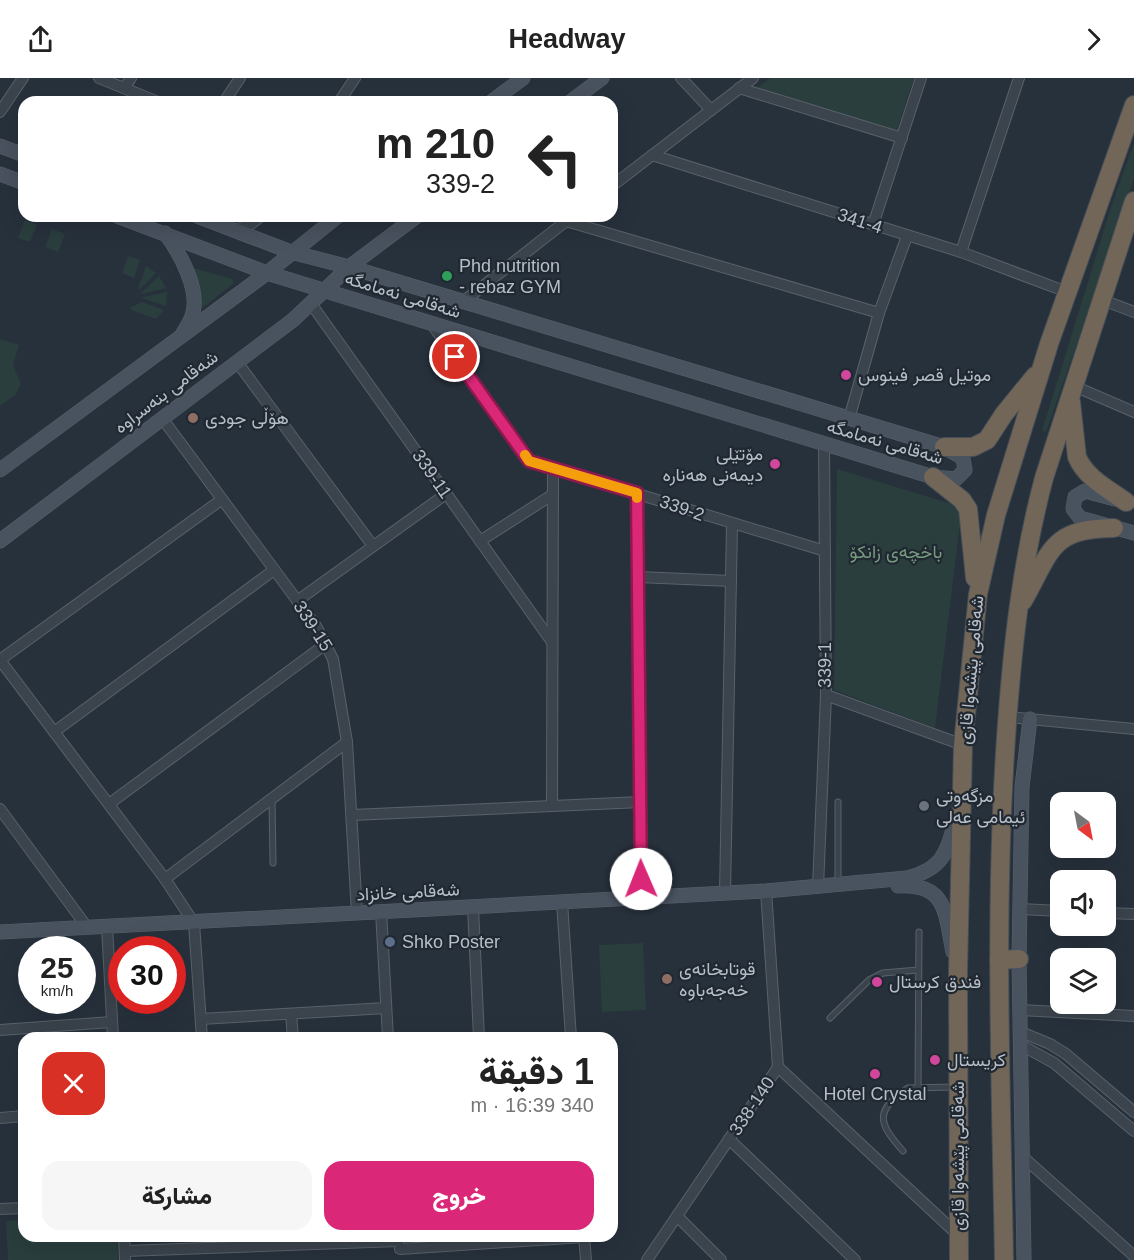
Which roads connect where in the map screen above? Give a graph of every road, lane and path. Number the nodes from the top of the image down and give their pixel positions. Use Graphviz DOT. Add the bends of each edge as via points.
graph roads {
  1 [pos="23,78"];
  2 [pos="99,78"];
  3 [pos="131,78"];
  4 [pos="240,78"];
  5 [pos="356,78"];
  6 [pos="523,78"];
  7 [pos="602,78"];
  8 [pos="681,78"];
  9 [pos="753,78"];
  10 [pos="921,78"];
  11 [pos="1019,78"];
  12 [pos="124,88"];
  13 [pos="739,88"];
  14 [pos="143,96"];
  15 [pos="228,96"];
  16 [pos="343,96"];
  17 [pos="499,96"];
  18 [pos="578,96"];
  19 [pos="1134,105"];
  20 [pos="711,110"];
  21 [pos="0,112"];
  22 [pos="902,138"];
  23 [pos="0,146"];
  24 [pos="18,153"];
  25 [pos="652,155"];
  26 [pos="0,174"];
  27 [pos="18,181"];
  28 [pos="618,181"];
  29 [pos="1132,213"];
  30 [pos="134,222"];
  31 [pos="214,222"];
  32 [pos="254,222"];
  33 [pos="330,222"];
  34 [pos="409,222"];
  35 [pos="564,222"];
  36 [pos="582,222"];
  37 [pos="873,225"];
  38 [pos="236,230"];
  39 [pos="165,233"];
  40 [pos="907,236"];
  41 [pos="291,252"];
  42 [pos="961,252"];
  43 [pos="349,267"];
  44 [pos="267,273"];
  45 [pos="327,290"];
  46 [pos="1067,292"];
  47 [pos="1100,299"];
  48 [pos="464,302"];
  49 [pos="312,305"];
  50 [pos="1134,312"];
  51 [pos="879,313"];
  52 [pos="431,322"];
  53 [pos="181,337"];
  54 [pos="237,362"];
  55 [pos="1041,367"];
  56 [pos="1072,392"];
  57 [pos="1134,412"];
  58 [pos="162,418"];
  59 [pos="849,419"];
  60 [pos="824,443"];
  61 [pos="944,447"];
  62 [pos="1,468"];
  63 [pos="553,468"];
  64 [pos="933,477"];
  65 [pos="637,493"];
  66 [pos="446,494"];
  67 [pos="552,495"];
  68 [pos="221,500"];
  69 [pos="1130,504"];
  70 [pos="732,525"];
  71 [pos="1114,528"];
  72 [pos="1134,533"];
  73 [pos="0,541"];
  74 [pos="480,541"];
  75 [pos="373,546"];
  76 [pos="825,551"];
  77 [pos="274,570"];
  78 [pos="638,577"];
  79 [pos="731,581"];
  80 [pos="978,594"];
  81 [pos="297,601"];
  82 [pos="1016,613"];
  83 [pos="552,642"];
  84 [pos="327,643"];
  85 [pos="0,660"];
  86 [pos="825,695"];
  87 [pos="1008,717"];
  88 [pos="1030,719"];
  89 [pos="1134,729"];
  90 [pos="54,732"];
  91 [pos="347,742"];
  92 [pos="963,745"];
  93 [pos="272,798"];
  94 [pos="962,800"];
  95 [pos="640,802"];
  96 [pos="838,802"];
  97 [pos="109,804"];
  98 [pos="552,806"];
  99 [pos="0,809"];
  100 [pos="352,815"];
  101 [pos="273,863"];
  102 [pos="165,879"];
  103 [pos="838,885"];
  104 [pos="818,887"];
  105 [pos="766,891"];
  106 [pos="725,893"];
  107 [pos="642,898"];
  108 [pos="562,902"];
  109 [pos="473,907"];
  110 [pos="1021,909"];
  111 [pos="1050,910"];
  112 [pos="1134,911"];
  113 [pos="381,912"];
  114 [pos="1116,912"];
  115 [pos="357,913"];
  116 [pos="194,923"];
  117 [pos="107,926"];
  118 [pos="87,927"];
  119 [pos="0,932"];
  120 [pos="918,932"];
  121 [pos="1019,959"];
  122 [pos="999,960"];
  123 [pos="918,970"];
  124 [pos="958,972"];
  125 [pos="386,1008"];
  126 [pos="1020,1010"];
  127 [pos="291,1014"];
  128 [pos="1134,1016"];
  129 [pos="830,1018"];
  130 [pos="201,1019"];
  131 [pos="112,1022"];
  132 [pos="0,1030"];
  133 [pos="113,1032"];
  134 [pos="202,1032"];
  135 [pos="292,1032"];
  136 [pos="388,1032"];
  137 [pos="479,1032"];
  138 [pos="571,1032"];
  139 [pos="1021,1039"];
  140 [pos="778,1067"];
  141 [pos="918,1086"];
  142 [pos="958,1087"];
  143 [pos="1133,1111"];
  144 [pos="18,1116"];
  145 [pos="0,1118"];
  146 [pos="1134,1131"];
  147 [pos="729,1139"];
  148 [pos="903,1151"];
  149 [pos="1023,1157"];
  150 [pos="18,1208"];
  151 [pos="0,1209"];
  152 [pos="677,1216"];
  153 [pos="958,1234"];
  154 [pos="212,1242"];
  155 [pos="336,1242"];
  156 [pos="473,1242"];
  157 [pos="584,1242"];
  158 [pos="399,1246"];
  159 [pos="125,1255"];
  160 [pos="1134,1256"];
  161 [pos="586,1260"];
  162 [pos="647,1260"];
  163 [pos="721,1260"];
  164 [pos="855,1260"];
  165 [pos="959,1260"];
  166 [pos="1004,1260"];
  167 [pos="1024,1260"];
  1 -- 21 [label="street"];
  2 -- 12 [label="street"];
  3 -- 12 [label="street"];
  4 -- 15 [label="street"];
  5 -- 16 [label="street"];
  6 -- 17 [label="main road"];
  7 -- 18 [label="main road"];
  8 -- 20 [label="street"];
  9 -- 13 [label="street"];
  10 -- 22 [label="street"];
  11 -- 42 [label="street"];
  12 -- 14 [label="street"];
  13 -- 20 [label="street"];
  13 -- 22 [label="street"];
  19 -- 46 [label="highway, شەقامی پێشەوا قازی"];
  20 -- 25 [label="street"];
  22 -- 37 [label="street"];
  23 -- 24 [label="main road"];
  25 -- 28 [label="street"];
  25 -- 37 [label="street, 341-4"];
  26 -- 27 [label="main road"];
  29 -- 47 [label="highway"];
  30 -- 39 [label="main road, شەقامی نەمامگە"];
  31 -- 38 [label="main road, شەقامی نەمامگە"];
  32 -- 38 [label="street"];
  33 -- 41 [label="main road, شەقامی بنەسراوە"];
  34 -- 43 [label="main road, شەقامی بنەسراوە"];
  35 -- 48 [label="street"];
  36 -- 51 [label="street"];
  37 -- 40 [label="street, 341-4"];
  38 -- 41 [label="main road, شەقامی نەمامگە"];
  39 -- 44 [label="main road, شەقامی نەمامگە"];
  39 -- 53 [label="main road" via="177,250 192,295 193,315"];
  40 -- 42 [label="street, 341-4"];
  40 -- 51 [label="street"];
  41 -- 43 [label="main road, شەقامی نەمامگە"];
  41 -- 44 [label="main road, شەقامی بنەسراوە"];
  42 -- 46 [label="street, 341-4"];
  43 -- 45 [label="main road, شەقامی بنەسراوە"];
  43 -- 48 [label="main road, شەقامی نەمامگە"];
  44 -- 45 [label="main road, شەقامی نەمامگە"];
  44 -- 53 [label="main road, شەقامی بنەسراوە"];
  45 -- 49 [label="main road, شەقامی بنەسراوە"];
  45 -- 52 [label="main road, شەقامی نەمامگە"];
  46 -- 55 [label="highway, شەقامی پێشەوا قازی"];
  47 -- 50 [label="street"];
  47 -- 56 [label="highway"];
  48 -- 59 [label="main road, شەقامی نەمامگە"];
  49 -- 54 [label="main road, شەقامی بنەسراوە"];
  49 -- 66 [label="street, 339-11"];
  51 -- 59 [label="street"];
  52 -- 60 [label="main road, شەقامی نەمامگە"];
  52 -- 63 [label="street, 339-2" via="529,461"];
  53 -- 62 [label="main road, شەقامی بنەسراوە"];
  54 -- 58 [label="main road, شەقامی بنەسراوە"];
  54 -- 75 [label="street"];
  55 -- 61 [label="highway" via="987,440 973,447"];
  55 -- 80 [label="highway, شەقامی پێشەوا قازی" via="996,515"];
  56 -- 57 [label="street"];
  56 -- 69 [label="highway" via="1080,465 1089,476"];
  56 -- 82 [label="highway" via="1032,520"];
  58 -- 68 [label="street, 339-15"];
  58 -- 73 [label="main road, شەقامی بنەسراوە"];
  59 -- 61 [label="main road, شەقامی نەمامگە"];
  60 -- 64 [label="main road, شەقامی نەمامگە"];
  60 -- 76 [label="street, 339-1"];
  61 -- 64 [label="main road, شەقامی نەمامگە" via="963,458 964,473 956,479"];
  63 -- 65 [label="street, 339-2"];
  63 -- 67 [label="street"];
  64 -- 80 [label="highway" via="962,500 969,511"];
  65 -- 70 [label="street, 339-2"];
  65 -- 78 [label="street"];
  66 -- 74 [label="street, 339-11"];
  66 -- 75 [label="street"];
  67 -- 74 [label="street"];
  67 -- 83 [label="street"];
  68 -- 77 [label="street, 339-15"];
  68 -- 85 [label="street"];
  69 -- 71 [label="main road" via="1085,491 1074,500 1077,516"];
  70 -- 76 [label="street, 339-2"];
  70 -- 79 [label="street"];
  71 -- 72 [label="main road"];
  71 -- 82 [label="highway" via="1087,528 1060,541"];
  74 -- 83 [label="street, 339-11"];
  75 -- 81 [label="street"];
  76 -- 86 [label="street, 339-1"];
  77 -- 81 [label="street, 339-15"];
  77 -- 90 [label="street"];
  78 -- 79 [label="street"];
  78 -- 95 [label="street"];
  79 -- 106 [label="street"];
  80 -- 92 [label="highway, شەقامی پێشەوا قازی"];
  81 -- 84 [label="street, 339-15"];
  82 -- 87 [label="highway"];
  83 -- 98 [label="street"];
  84 -- 91 [label="street, 339-15"];
  84 -- 97 [label="street"];
  85 -- 90 [label="street"];
  86 -- 92 [label="street"];
  86 -- 104 [label="street, 339-1"];
  87 -- 88 [label="street"];
  87 -- 122 [label="highway" via="999,841"];
  88 -- 89 [label="street"];
  88 -- 110 [label="main road" via="1022,787"];
  90 -- 97 [label="street"];
  91 -- 93 [label="street"];
  91 -- 100 [label="street, 339-15"];
  92 -- 94 [label="highway, شەقامی پێشەوا قازی"];
  93 -- 101 [label="lane"];
  93 -- 102 [label="street"];
  94 -- 103 [label="main road, شەقامی خانزاد" via="945,854 928,872"];
  94 -- 124 [label="highway, شەقامی پێشەوا قازی"];
  95 -- 98 [label="street"];
  95 -- 107 [label="street"];
  96 -- 103 [label="lane"];
  97 -- 102 [label="street"];
  98 -- 100 [label="street"];
  99 -- 118 [label="street"];
  100 -- 115 [label="street, 339-15"];
  102 -- 116 [label="street"];
  103 -- 104 [label="main road, شەقامی خانزاد"];
  104 -- 105 [label="main road, شەقامی خانزاد"];
  104 -- 124 [label="main road, شەقامی خانزاد" via="913,885 933,891 945,915"];
  105 -- 106 [label="main road, شەقامی خانزاد"];
  105 -- 140 [label="street, 338-140"];
  106 -- 107 [label="main road, شەقامی خانزاد"];
  107 -- 108 [label="main road, شەقامی خانزاد"];
  108 -- 109 [label="main road, شەقامی خانزاد"];
  108 -- 138 [label="street"];
  109 -- 113 [label="main road, شەقامی خانزاد"];
  109 -- 137 [label="street"];
  110 -- 111 [label="street"];
  110 -- 121 [label="main road"];
  112 -- 114 [label="street"];
  113 -- 115 [label="main road, شەقامی خانزاد"];
  113 -- 125 [label="street"];
  115 -- 116 [label="main road, شەقامی خانزاد"];
  116 -- 117 [label="main road, شەقامی خانزاد"];
  116 -- 130 [label="street"];
  117 -- 118 [label="main road, شەقامی خانزاد"];
  117 -- 131 [label="street"];
  118 -- 119 [label="main road, شەقامی خانزاد"];
  120 -- 123 [label="lane"];
  121 -- 122 [label="highway"];
  121 -- 126 [label="main road"];
  122 -- 166 [label="highway"];
  123 -- 129 [label="lane" via="876,976 855,991"];
  123 -- 141 [label="lane"];
  124 -- 142 [label="highway, شەقامی پێشەوا قازی"];
  125 -- 127 [label="street"];
  125 -- 136 [label="street"];
  126 -- 128 [label="street"];
  126 -- 139 [label="main road"];
  127 -- 130 [label="street"];
  127 -- 135 [label="street"];
  130 -- 134 [label="street"];
  131 -- 132 [label="street"];
  131 -- 133 [label="street"];
  139 -- 143 [label="street" via="1050,1044 1066,1054"];
  139 -- 146 [label="street"];
  139 -- 149 [label="main road"];
  140 -- 147 [label="street, 338-140"];
  140 -- 153 [label="street"];
  141 -- 142 [label="lane"];
  141 -- 148 [label="lane" via="900,1094 882,1118 886,1131"];
  142 -- 153 [label="highway, شەقامی پێشەوا قازی"];
  144 -- 145 [label="street"];
  147 -- 152 [label="street, 338-140"];
  147 -- 164 [label="street"];
  149 -- 160 [label="street"];
  149 -- 167 [label="main road"];
  150 -- 151 [label="street"];
  152 -- 162 [label="street, 338-140"];
  152 -- 163 [label="street"];
  153 -- 165 [label="highway, شەقامی پێشەوا قازی"];
  154 -- 159 [label="street"];
  155 -- 158 [label="street"];
  156 -- 158 [label="street"];
  157 -- 161 [label="street"];
}
